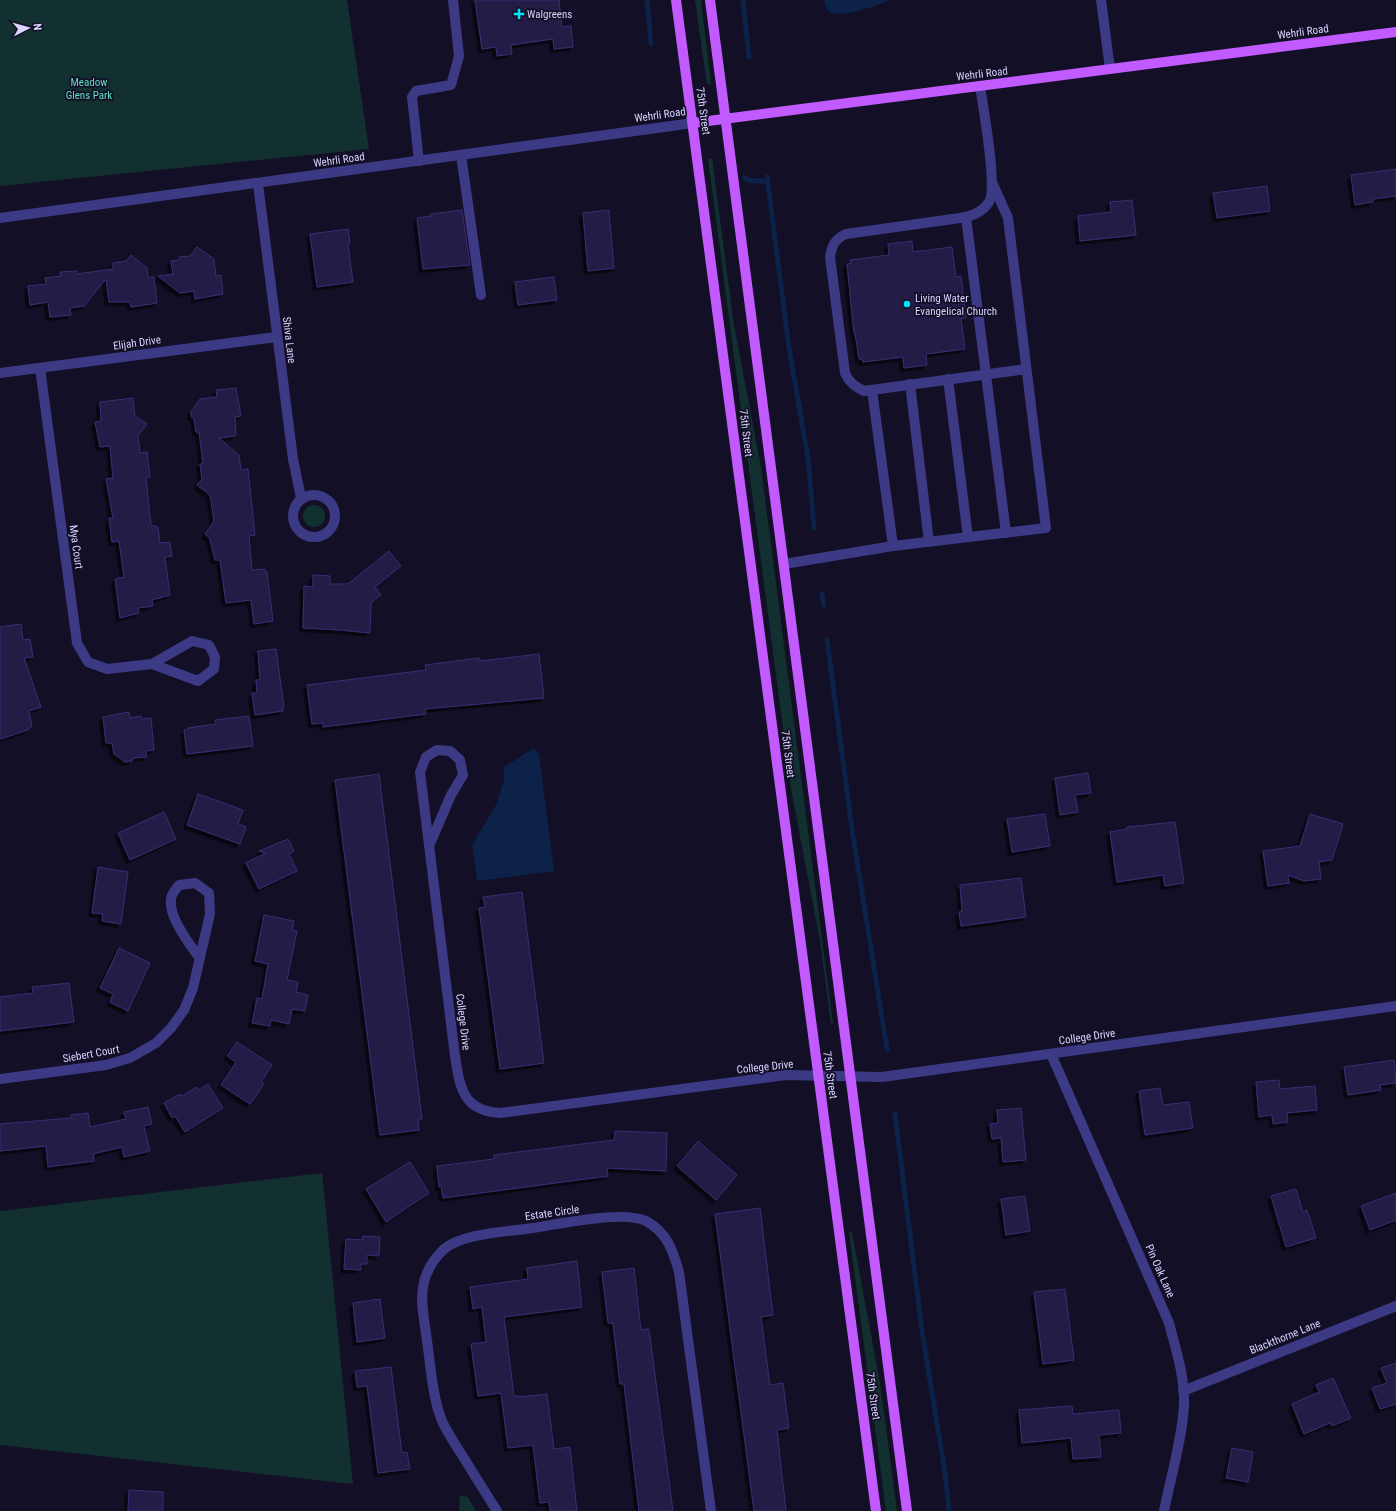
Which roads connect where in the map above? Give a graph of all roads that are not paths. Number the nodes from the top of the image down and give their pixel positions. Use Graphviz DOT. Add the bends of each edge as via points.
graph roads {
  1 [pos="454,0"];
  2 [pos="676,0"];
  3 [pos="710,0"];
  4 [pos="1101,0"];
  5 [pos="1396,32"];
  6 [pos="1110,69"];
  7 [pos="980,86"];
  8 [pos="726,119"];
  9 [pos="692,123"];
  10 [pos="461,155"];
  11 [pos="419,161"];
  12 [pos="992,182"];
  13 [pos="258,184"];
  14 [pos="966,217"];
  15 [pos="0,218"];
  16 [pos="481,295"];
  17 [pos="276,337"];
  18 [pos="40,368"];
  19 [pos="1026,369"];
  20 [pos="0,373"];
  21 [pos="986,374"];
  22 [pos="948,379"];
  23 [pos="910,384"];
  24 [pos="872,390"];
  25 [pos="301,498"];
  26 [pos="1006,532"];
  27 [pos="968,537"];
  28 [pos="929,542"];
  29 [pos="893,546"];
  30 [pos="784,564"];
  31 [pos="152,664"];
  32 [pos="429,846"];
  33 [pos="200,959"];
  34 [pos="1396,1006"];
  35 [pos="1051,1054"];
  36 [pos="818,1076"];
  37 [pos="850,1077"];
  38 [pos="0,1079"];
  39 [pos="1396,1306"];
  40 [pos="1183,1391"];
  41 [pos="497,1511"];
  42 [pos="711,1511"];
  43 [pos="876,1511"];
  44 [pos="907,1511"];
  45 [pos="1164,1511"];
  1 -- 11 [label="street" via="459,56 451,85 416,91 412,97"];
  2 -- 9 [label="main road, 75th Street"];
  3 -- 8 [label="main road, 75th Street"];
  4 -- 6 [label="street"];
  5 -- 6 [label="main road, Wehrli Road"];
  6 -- 7 [label="main road, Wehrli Road"];
  7 -- 8 [label="main road, Wehrli Road"];
  7 -- 12 [label="street"];
  8 -- 9 [label="main road, Wehrli Road"];
  8 -- 30 [label="main road, 75th Street"];
  9 -- 10 [label="street, Wehrli Road"];
  9 -- 36 [label="main road, 75th Street"];
  10 -- 11 [label="street, Wehrli Road"];
  10 -- 16 [label="street"];
  11 -- 13 [label="street, Wehrli Road"];
  12 -- 14 [label="street" via="990,201 984,209"];
  12 -- 19 [label="street" via="1008,218"];
  13 -- 15 [label="street, Wehrli Road"];
  13 -- 17 [label="street, Shiva Lane"];
  14 -- 21 [label="street"];
  14 -- 24 [label="street" via="846,234 837,237 832,246 830,257 845,372 848,380 855,386 864,391"];
  17 -- 18 [label="street, Elijah Drive"];
  17 -- 25 [label="street, Shiva Lane"];
  18 -- 20 [label="street, Elijah Drive"];
  18 -- 31 [label="street, Mya Court" via="77,643 88,662 107,669"];
  19 -- 21 [label="street"];
  19 -- 26 [label="street" via="1046,528"];
  21 -- 22 [label="street"];
  21 -- 26 [label="street"];
  22 -- 23 [label="street"];
  22 -- 27 [label="street"];
  23 -- 24 [label="street"];
  23 -- 28 [label="street"];
  24 -- 29 [label="street"];
  25 -- 25 [label="street" via="292,515 294,524 308,537 327,534 336,517 334,507 320,495 310,494"];
  26 -- 27 [label="street"];
  27 -- 28 [label="street"];
  28 -- 29 [label="street"];
  29 -- 30 [label="street"];
  30 -- 37 [label="main road, 75th Street"];
  31 -- 31 [label="street, Mya Court" via="198,681 214,669 215,657 209,645 192,640"];
  32 -- 32 [label="street, College Drive" via="420,772 426,757 438,750 450,751 460,760 463,775 451,795"];
  32 -- 36 [label="street, College Drive" via="460,1085 464,1094 478,1108 500,1113 786,1075"];
  33 -- 33 [label="street, Siebert Court" via="210,914 209,893 195,883 179,884 172,896 172,913"];
  33 -- 38 [label="street, Siebert Court" via="193,988 184,1010 156,1043 140,1053 106,1065"];
  34 -- 35 [label="street, College Drive"];
  35 -- 37 [label="street, College Drive" via="882,1077"];
  35 -- 40 [label="street, Pin Oak Lane" via="1169,1323 1180,1363"];
  36 -- 37 [label="street, College Drive"];
  36 -- 43 [label="main road, 75th Street"];
  37 -- 44 [label="main road, 75th Street"];
  39 -- 40 [label="street, Blackthorne Lane"];
  40 -- 45 [label="street, Pin Oak Lane" via="1181,1427"];
  41 -- 42 [label="street, Estate Circle" via="442,1420 434,1391 422,1304 423,1285 427,1273 443,1250 458,1242 488,1234 619,1217 644,1220 656,1227 666,1237 673,1250 679,1272"];
}
